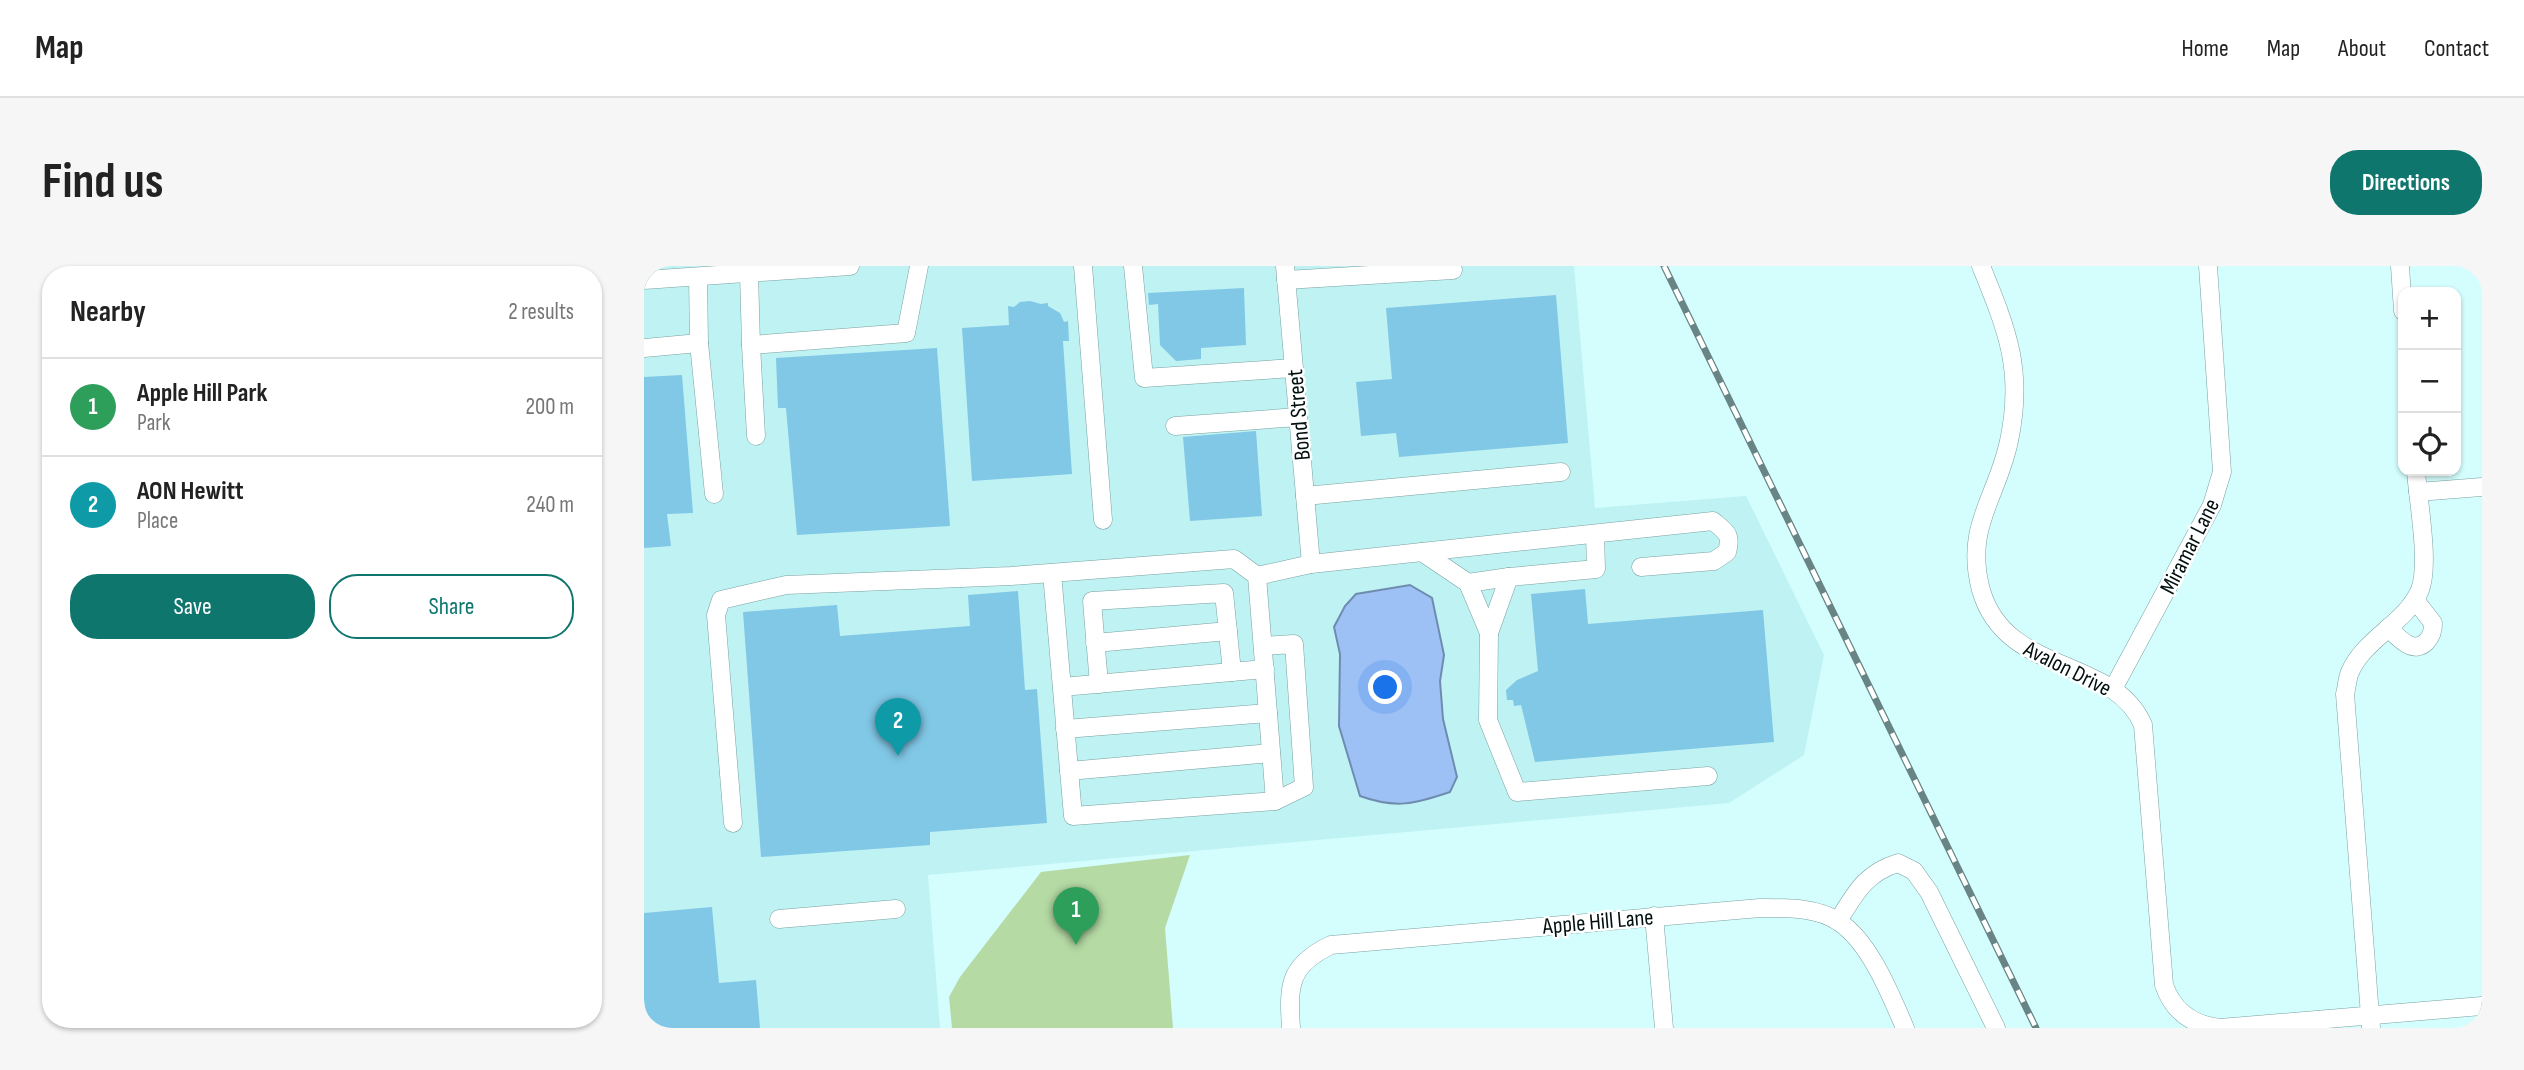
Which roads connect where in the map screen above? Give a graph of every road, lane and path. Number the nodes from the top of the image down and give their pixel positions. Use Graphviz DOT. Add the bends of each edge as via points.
graph roads {
  1 [pos="850,266"];
  2 [pos="919,266"];
  3 [pos="1083,266"];
  4 [pos="1133,266"];
  5 [pos="1981,266"];
  6 [pos="2208,266"];
  7 [pos="2400,266"];
  8 [pos="801,268"];
  9 [pos="1453,270"];
  10 [pos="749,273"];
  11 [pos="1286,273"];
  12 [pos="698,277"];
  13 [pos="644,280"];
  14 [pos="2401,287"];
  15 [pos="699,343"];
  16 [pos="751,345"];
  17 [pos="644,348"];
  18 [pos="1294,368"];
  19 [pos="1298,417"];
  20 [pos="1175,426"];
  21 [pos="756,436"];
  22 [pos="1561,472"];
  23 [pos="2416,476"];
  24 [pos="2482,487"];
  25 [pos="2418,492"];
  26 [pos="714,494"];
  27 [pos="1305,496"];
  28 [pos="1103,520"];
  29 [pos="1595,534"];
  30 [pos="1422,552"];
  31 [pos="1311,564"];
  32 [pos="1641,567"];
  33 [pos="1052,573"];
  34 [pos="1257,576"];
  35 [pos="1509,577"];
  36 [pos="1468,583"];
  37 [pos="2415,600"];
  38 [pos="2388,628"];
  39 [pos="1228,631"];
  40 [pos="1489,633"];
  41 [pos="1095,643"];
  42 [pos="1263,646"];
  43 [pos="1265,668"];
  44 [pos="1232,671"];
  45 [pos="1099,684"];
  46 [pos="1062,687"];
  47 [pos="2113,689"];
  48 [pos="1268,713"];
  49 [pos="1065,729"];
  50 [pos="1271,753"];
  51 [pos="1069,771"];
  52 [pos="1708,775"];
  53 [pos="1275,801"];
  54 [pos="733,824"];
  55 [pos="896,909"];
  56 [pos="1654,916"];
  57 [pos="779,919"];
  58 [pos="1838,921"];
  59 [pos="2482,1006"];
  60 [pos="2370,1022"];
  61 [pos="1291,1028"];
  62 [pos="1664,1028"];
  63 [pos="1905,1028"];
  64 [pos="1996,1028"];
  1 -- 8 [label="street"];
  2 -- 16 [label="street" via="906,333"];
  3 -- 28 [label="street"];
  4 -- 18 [label="street" via="1144,377"];
  5 -- 47 [label="street, Avalon Drive" via="2011,345 2015,381 2009,443 1975,549 1982,592 2011,637"];
  6 -- 47 [label="street, Miramar Lane" via="2222,472 2212,505"];
  7 -- 14 [label="street"];
  8 -- 10 [label="street"];
  9 -- 11 [label="street"];
  10 -- 12 [label="street"];
  10 -- 16 [label="street"];
  11 -- 18 [label="street, Bond Street"];
  12 -- 13 [label="street"];
  12 -- 15 [label="street"];
  15 -- 17 [label="street"];
  15 -- 26 [label="street"];
  16 -- 21 [label="street"];
  18 -- 19 [label="street, Bond Street"];
  19 -- 20 [label="street"];
  19 -- 27 [label="street, Bond Street"];
  22 -- 27 [label="street"];
  23 -- 25 [label="street"];
  24 -- 25 [label="street"];
  25 -- 37 [label="street" via="2424,568"];
  27 -- 31 [label="street, Bond Street"];
  29 -- 30 [label="street"];
  29 -- 32 [label="street" via="1713,521 1730,541 1727,552 1714,561"];
  29 -- 35 [label="street" via="1596,569"];
  30 -- 31 [label="street"];
  30 -- 36 [label="street"];
  31 -- 34 [label="street"];
  33 -- 34 [label="street" via="1234,559"];
  33 -- 46 [label="street"];
  33 -- 54 [label="street" via="786,585 721,600 716,615"];
  34 -- 42 [label="street"];
  35 -- 36 [label="street"];
  35 -- 40 [label="street"];
  36 -- 40 [label="street"];
  37 -- 38 [label="street"];
  37 -- 38 [label="street" via="2433,623 2431,638 2412,646"];
  38 -- 60 [label="street" via="2360,656 2345,694"];
  39 -- 41 [label="street"];
  39 -- 41 [label="street" via="1224,593 1091,601"];
  39 -- 44 [label="street"];
  40 -- 52 [label="street" via="1488,720 1517,792"];
  41 -- 45 [label="street"];
  42 -- 43 [label="street"];
  42 -- 53 [label="street" via="1294,643 1304,787"];
  43 -- 44 [label="street"];
  43 -- 48 [label="street"];
  44 -- 45 [label="street"];
  45 -- 46 [label="street"];
  46 -- 49 [label="street"];
  47 -- 60 [label="street, Avalon Drive" via="2132,705 2143,725 2168,997 2194,1022 2220,1028"];
  48 -- 49 [label="street"];
  48 -- 50 [label="street"];
  49 -- 51 [label="street"];
  50 -- 51 [label="street"];
  50 -- 53 [label="street"];
  51 -- 53 [label="street" via="1073,816"];
  55 -- 57 [label="street"];
  56 -- 58 [label="street, Apple Hill Lane" via="1794,908"];
  56 -- 61 [label="street, Apple Hill Lane" via="1331,944 1303,961 1294,976 1289,990"];
  56 -- 62 [label="street"];
  58 -- 63 [label="street" via="1872,960"];
  58 -- 64 [label="street" via="1860,886 1881,869 1898,863 1914,871 1929,892"];
  59 -- 60 [label="street, Avalon Drive"];
}
